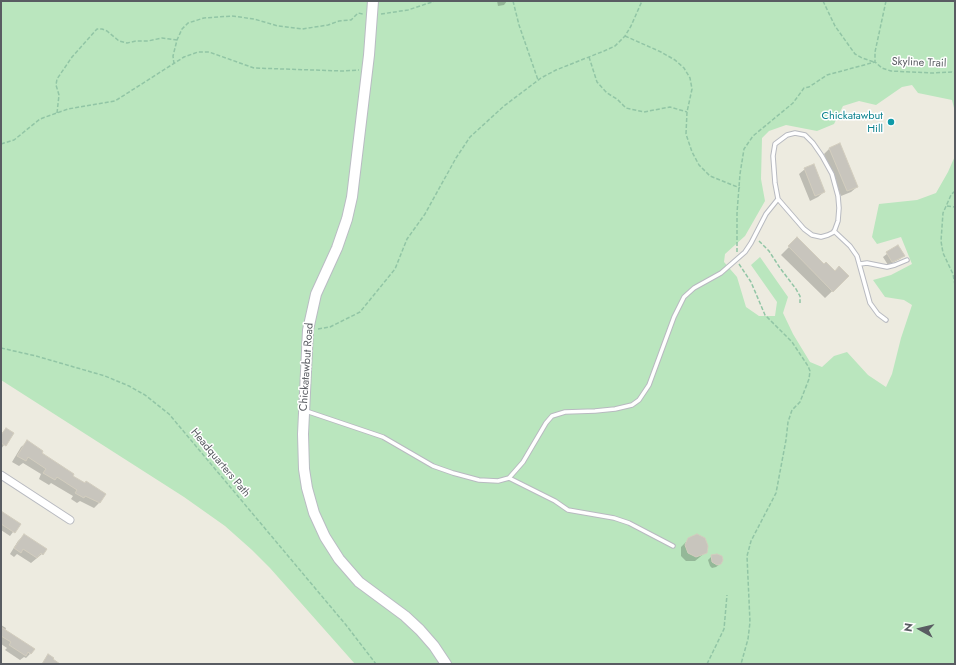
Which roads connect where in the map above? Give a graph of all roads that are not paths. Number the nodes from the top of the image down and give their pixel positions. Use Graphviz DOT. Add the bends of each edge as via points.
graph roads {
  1 [pos="373,1"];
  2 [pos="778,199"];
  3 [pos="834,231"];
  4 [pos="907,260"];
  5 [pos="860,264"];
  6 [pos="886,320"];
  7 [pos="304,410"];
  8 [pos="1,475"];
  9 [pos="509,478"];
  10 [pos="70,520"];
  11 [pos="673,546"];
  12 [pos="446,664"];
  1 -- 7 [label="main road, Chickatawbut Road" via="352,197 348,219 316,294 308,330"];
  2 -- 3 [label="lane" via="812,235 823,237"];
  2 -- 3 [label="lane" via="774,183 775,144 787,135 795,133 805,136 814,143 832,174 839,208"];
  2 -- 9 [label="lane" via="766,214 745,252 721,273 694,288 684,297 649,385 639,400 632,405 615,409 565,412 552,416 523,462"];
  3 -- 5 [label="lane" via="850,246"];
  4 -- 5 [label="lane" via="887,267"];
  5 -- 6 [label="lane" via="870,302"];
  7 -- 9 [label="lane" via="383,437 433,466 463,476 485,481"];
  7 -- 12 [label="main road, Chickatawbut Road" via="305,479 314,513 325,538 354,576 420,630"];
  8 -- 10 [label="street"];
  9 -- 11 [label="lane" via="568,510 629,523"];
}
